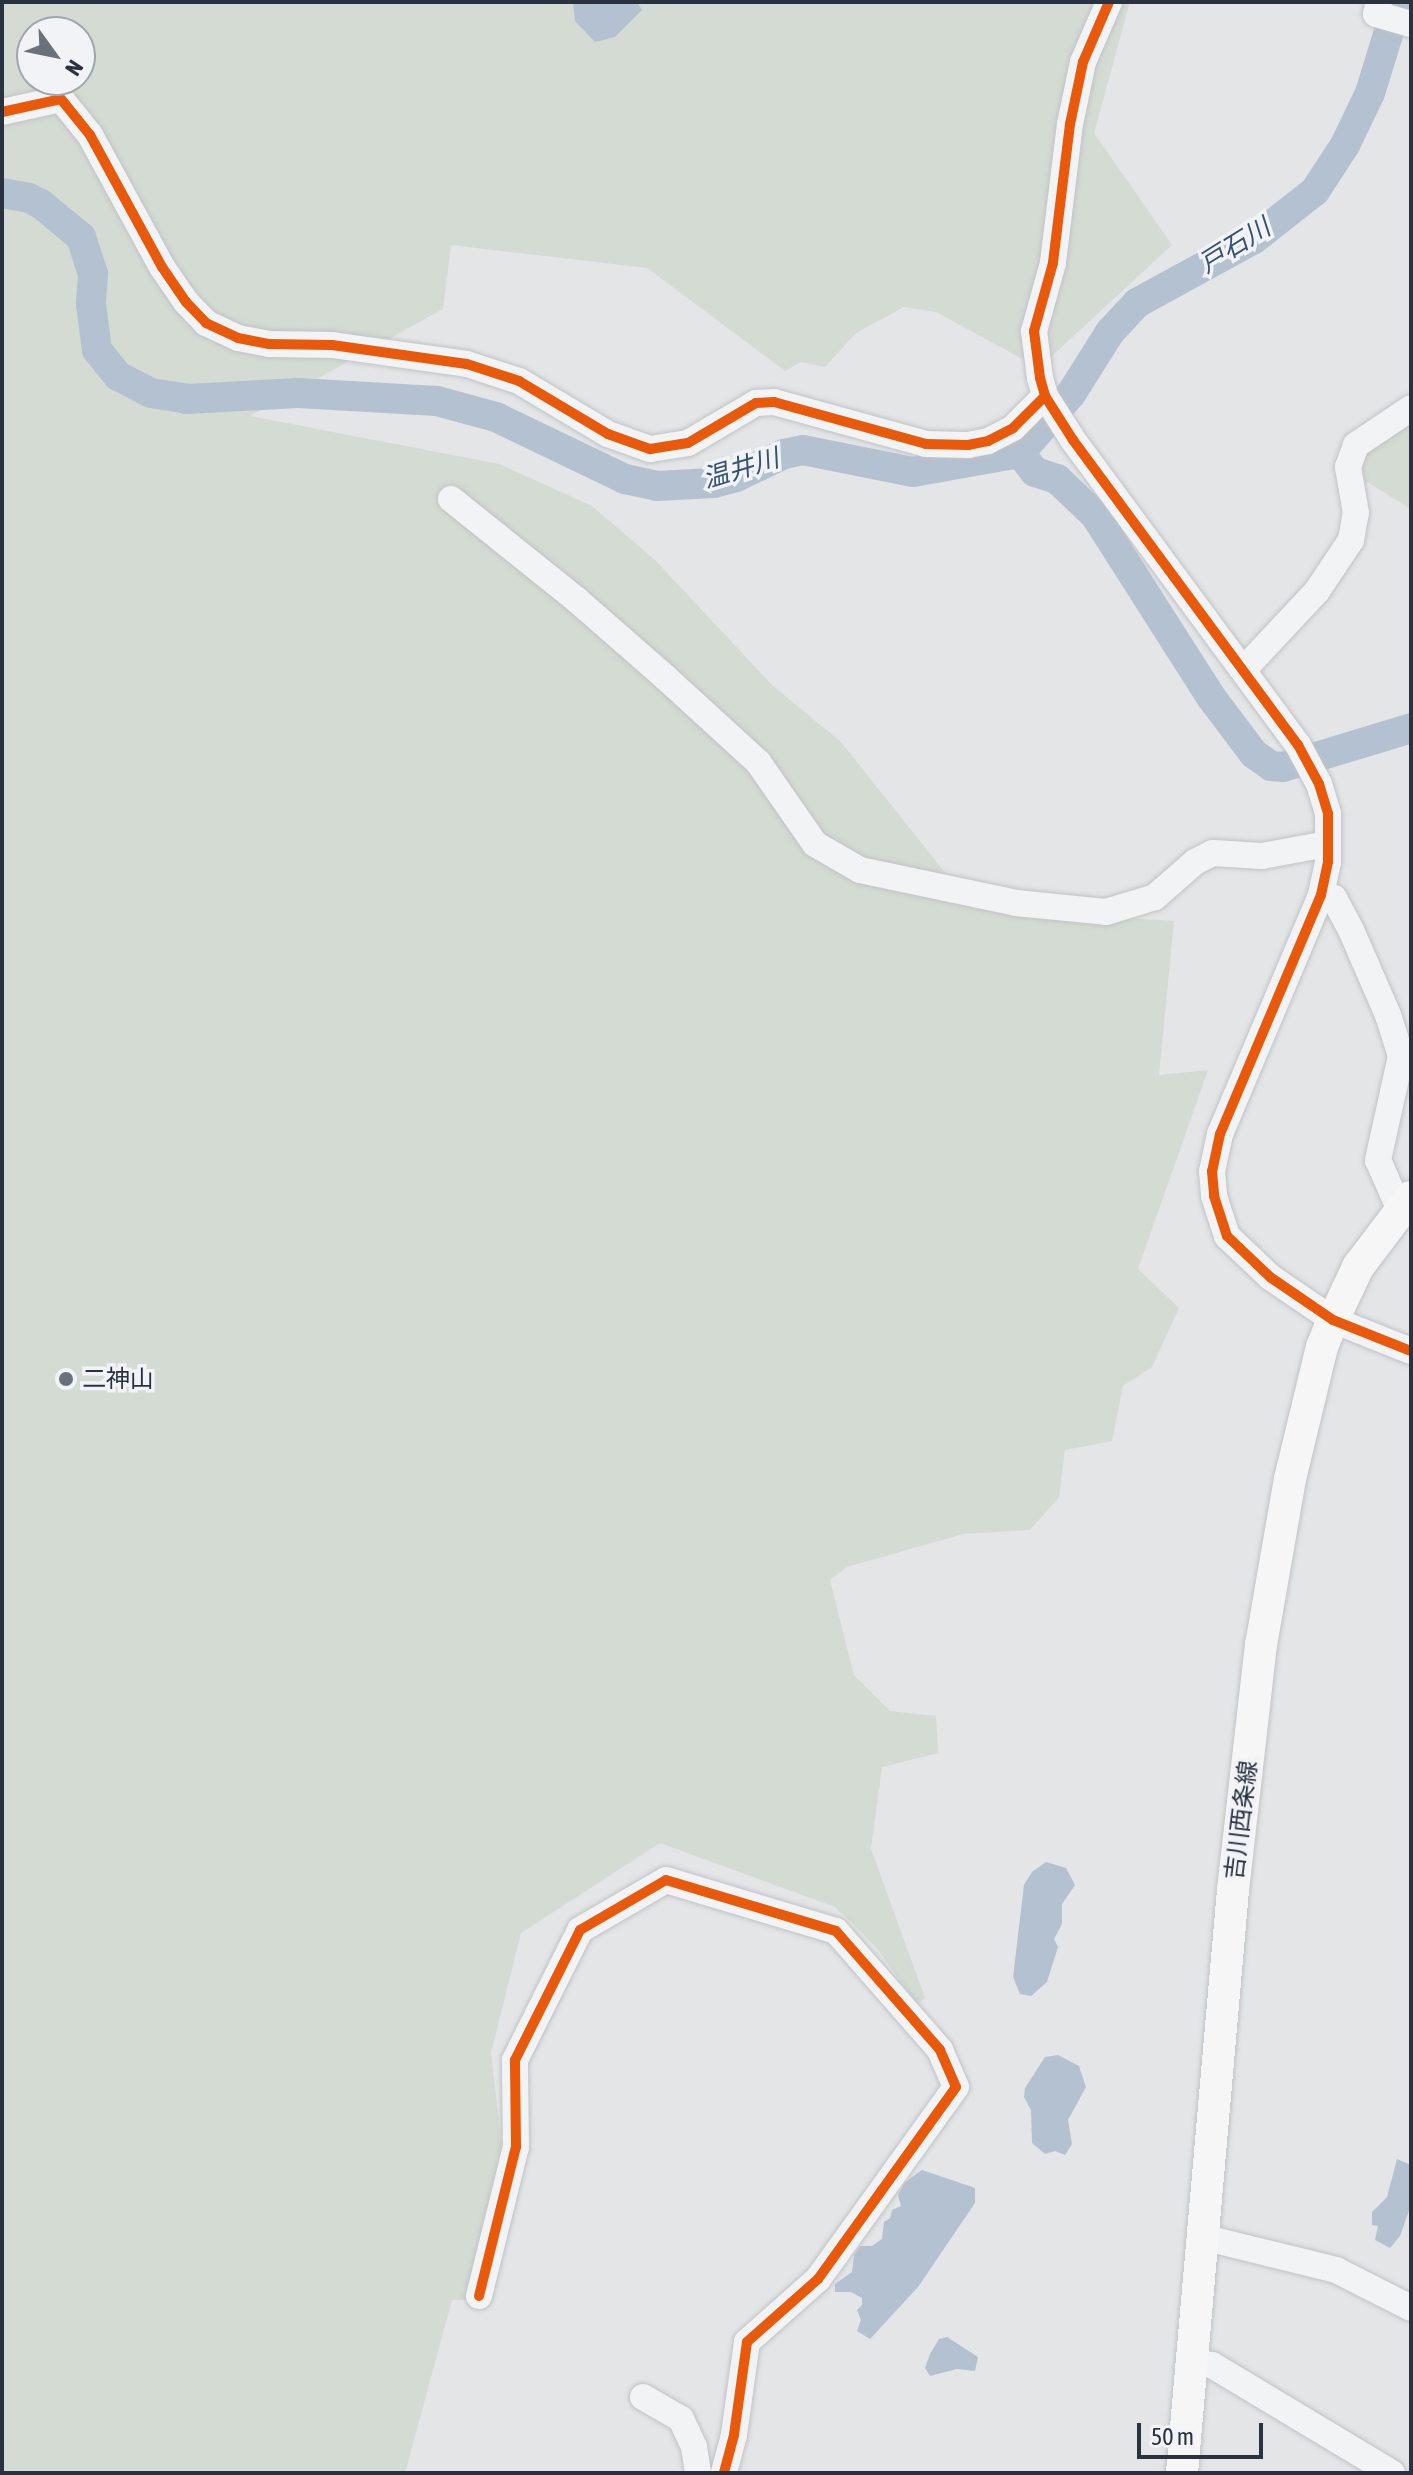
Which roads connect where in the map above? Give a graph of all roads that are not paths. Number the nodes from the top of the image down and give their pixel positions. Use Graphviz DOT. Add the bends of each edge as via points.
graph roads {
  1 [pos="1109,2"];
  2 [pos="1378,8"];
  3 [pos="1411,24"];
  4 [pos="2,112"];
  5 [pos="1045,396"];
  6 [pos="1411,408"];
  7 [pos="451,499"];
  8 [pos="1245,668"];
  9 [pos="1327,844"];
  10 [pos="1321,895"];
  11 [pos="1405,1202"];
  12 [pos="1333,1320"];
  13 [pos="1411,1351"];
  14 [pos="1202,2237"];
  15 [pos="479,2296"];
  16 [pos="1411,2308"];
  17 [pos="1191,2363"];
  18 [pos="643,2397"];
  19 [pos="1355,2464"];
  20 [pos="698,2473"];
  21 [pos="724,2473"];
  22 [pos="1182,2473"];
  23 [pos="1392,2473"];
  1 -- 5 [label="street" via="1083,62 1053,263 1034,331"];
  2 -- 3 [label="street"];
  4 -- 5 [label="street" via="61,99 90,135 186,302 206,323 238,338 467,364 519,381 608,434 650,449 688,443 756,403 774,402 926,444 968,445 1013,428"];
  5 -- 8 [label="street"];
  6 -- 8 [label="street" via="1356,445 1348,467 1356,513 1351,540 1317,591"];
  7 -- 9 [label="street" via="678,689 758,762 815,844 860,870 1016,903 1106,912 1155,897 1213,853 1262,856"];
  8 -- 9 [label="street" via="1316,778 1328,814"];
  9 -- 10 [label="street"];
  10 -- 11 [label="street" via="1334,898 1351,930 1401,1056 1378,1160"];
  10 -- 12 [label="street" via="1220,1134 1212,1171 1227,1236 1270,1277"];
  11 -- 12 [label="main road, 吉川西条線" via="1358,1267"];
  12 -- 13 [label="street"];
  12 -- 14 [label="main road, 吉川西条線" via="1290,1479 1261,1645"];
  14 -- 16 [label="street" via="1336,2270"];
  14 -- 17 [label="main road, 吉川西条線"];
  15 -- 21 [label="street" via="516,2147 515,2060 580,1930 666,1880 836,1931 940,2050 956,2087 818,2279 747,2342"];
  17 -- 19 [label="street" via="1212,2365"];
  17 -- 22 [label="main road, 吉川西条線"];
  18 -- 20 [label="street" via="681,2419"];
  19 -- 23 [label="street"];
}
